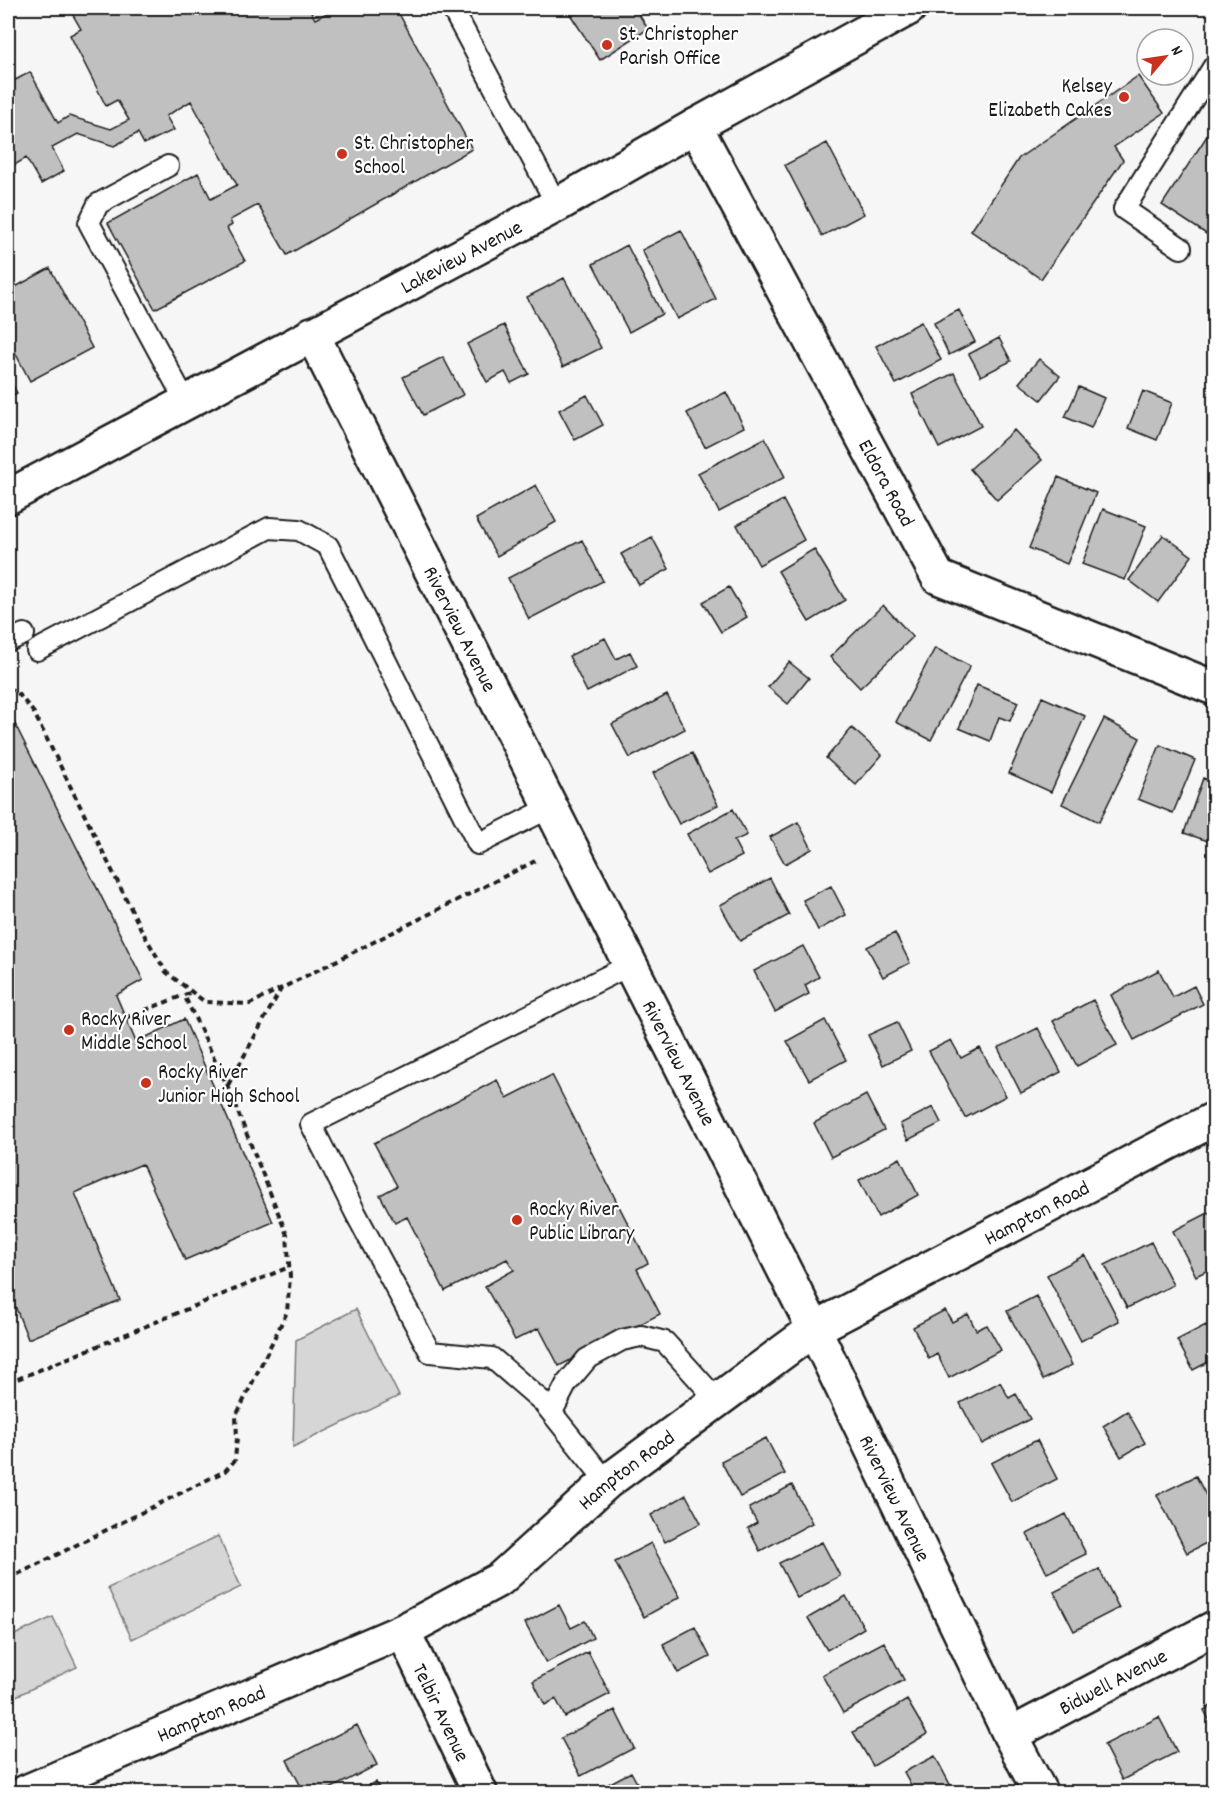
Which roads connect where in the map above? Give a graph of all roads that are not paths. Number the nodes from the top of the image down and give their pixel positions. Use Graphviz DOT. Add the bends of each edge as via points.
graph roads {
  1 [pos="452,8"];
  2 [pos="909,8"];
  3 [pos="1215,66"];
  4 [pos="695,126"];
  5 [pos="168,166"];
  6 [pos="557,205"];
  7 [pos="1181,248"];
  8 [pos="312,334"];
  9 [pos="186,402"];
  10 [pos="8,497"];
  11 [pos="37,650"];
  12 [pos="1215,688"];
  13 [pos="551,807"];
  14 [pos="630,964"];
  15 [pos="1215,1119"];
  16 [pos="814,1329"];
  17 [pos="717,1400"];
  18 [pos="552,1412"];
  19 [pos="607,1482"];
  20 [pos="1215,1628"];
  21 [pos="403,1631"];
  22 [pos="1010,1736"];
  23 [pos="42,1789"];
  24 [pos="480,1792"];
  25 [pos="1040,1792"];
  1 -- 6 [label="lane"];
  2 -- 4 [label="street, Lakeview Avenue"];
  3 -- 7 [label="lane" via="1124,209"];
  4 -- 6 [label="street, Lakeview Avenue"];
  4 -- 12 [label="street, Eldora Road" via="938,577"];
  5 -- 9 [label="lane" via="98,204 89,224"];
  6 -- 8 [label="street, Lakeview Avenue"];
  8 -- 9 [label="street, Lakeview Avenue"];
  8 -- 13 [label="street, Riverview Avenue"];
  9 -- 10 [label="street, Lakeview Avenue"];
  11 -- 13 [label="lane" via="269,528 299,530 328,546 478,844"];
  13 -- 14 [label="street, Riverview Avenue"];
  14 -- 16 [label="street, Riverview Avenue"];
  14 -- 18 [label="lane" via="311,1124 430,1352 492,1358"];
  15 -- 16 [label="street, Hampton Road"];
  16 -- 17 [label="street, Hampton Road"];
  16 -- 22 [label="street, Riverview Avenue"];
  17 -- 18 [label="lane" via="665,1342 641,1336 622,1340 587,1359 567,1383"];
  17 -- 19 [label="street, Hampton Road"];
  18 -- 19 [label="lane"];
  19 -- 21 [label="street, Hampton Road" via="500,1579"];
  20 -- 22 [label="street, Bidwell Avenue"];
  21 -- 23 [label="street, Hampton Road"];
  21 -- 24 [label="street, Telbir Avenue"];
  22 -- 25 [label="street, Riverview Avenue"];
}
